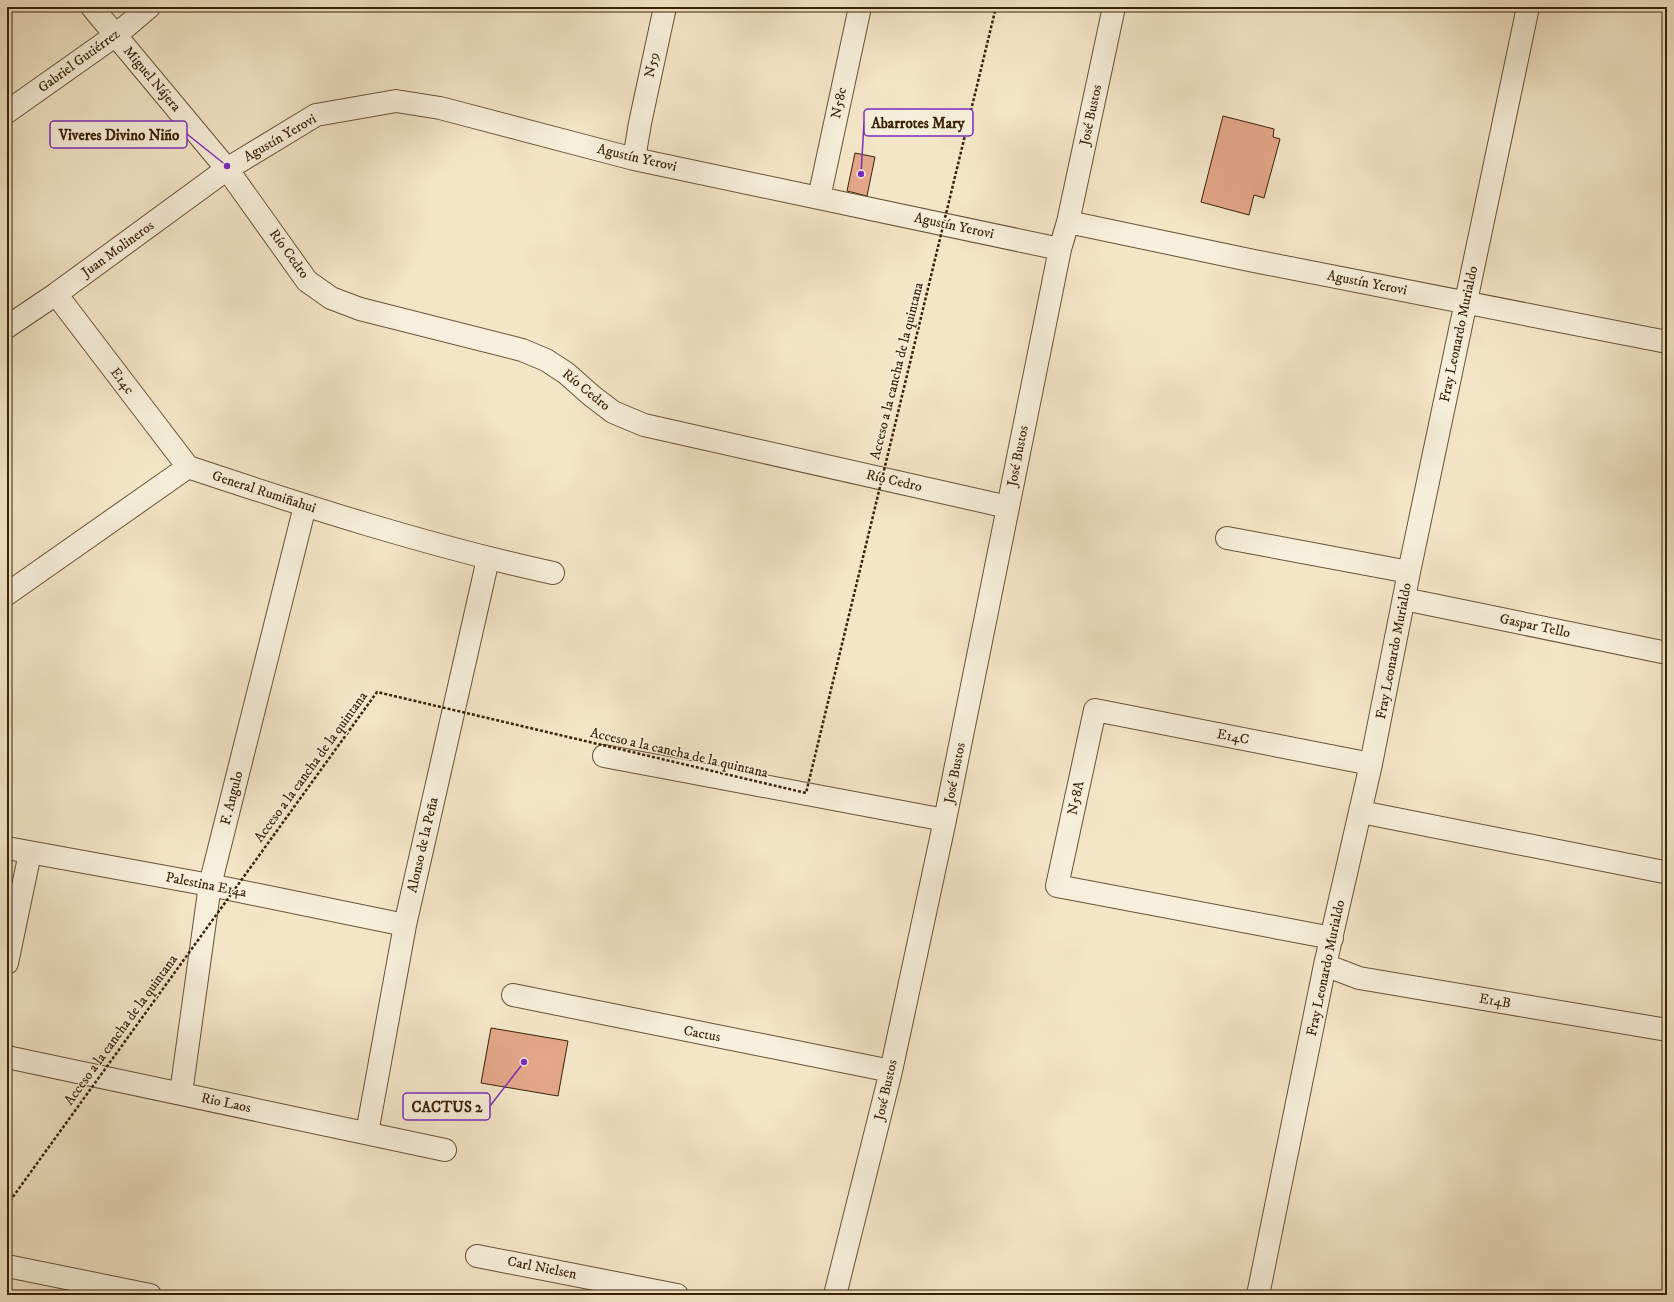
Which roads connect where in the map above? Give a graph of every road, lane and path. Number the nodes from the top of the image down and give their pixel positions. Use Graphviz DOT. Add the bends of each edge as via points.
graph roads {
  1 [pos="92,7"];
  2 [pos="149,7"];
  3 [pos="665,7"];
  4 [pos="860,7"];
  5 [pos="996,7"];
  6 [pos="1114,7"];
  7 [pos="1528,7"];
  8 [pos="116,35"];
  9 [pos="7,112"];
  10 [pos="634,159"];
  11 [pos="227,169"];
  12 [pos="819,198"];
  13 [pos="1068,222"];
  14 [pos="1060,249"];
  15 [pos="56,294"];
  16 [pos="1465,302"];
  17 [pos="7,327"];
  18 [pos="1667,342"];
  19 [pos="188,467"];
  20 [pos="305,506"];
  21 [pos="1008,507"];
  22 [pos="1227,538"];
  23 [pos="488,559"];
  24 [pos="1409,572"];
  25 [pos="553,573"];
  26 [pos="7,594"];
  27 [pos="1404,599"];
  28 [pos="1667,653"];
  29 [pos="1095,710"];
  30 [pos="604,756"];
  31 [pos="1371,764"];
  32 [pos="806,793"];
  33 [pos="1361,812"];
  34 [pos="945,820"];
  35 [pos="7,848"];
  36 [pos="30,853"];
  37 [pos="1664,872"];
  38 [pos="210,885"];
  39 [pos="405,925"];
  40 [pos="1332,938"];
  41 [pos="7,963"];
  42 [pos="1325,965"];
  43 [pos="513,996"];
  44 [pos="1667,1030"];
  45 [pos="7,1057"];
  46 [pos="891,1071"];
  47 [pos="181,1093"];
  48 [pos="367,1133"];
  49 [pos="445,1150"];
  50 [pos="7,1206"];
  51 [pos="477,1256"];
  52 [pos="7,1266"];
  53 [pos="150,1295"];
  54 [pos="677,1295"];
  55 [pos="835,1295"];
  56 [pos="1258,1295"];
  1 -- 8 [label="street, Miguel Nájera"];
  2 -- 8 [label="street, Gabriel Gutiérrez"];
  3 -- 10 [label="street, N59"];
  4 -- 12 [label="street, N58c"];
  5 -- 32 [label="path, Acceso a la cancha de la quintana, bridge"];
  6 -- 13 [label="street, José Bustos"];
  7 -- 16 [label="street, Fray Leonardo Murialdo"];
  8 -- 9 [label="street, Gabriel Gutiérrez"];
  8 -- 11 [label="street, Miguel Nájera"];
  10 -- 11 [label="street, Agustín Yerovi" via="440,108 396,101 316,115"];
  10 -- 12 [label="street, Agustín Yerovi"];
  11 -- 15 [label="street, Juan Molineros"];
  11 -- 21 [label="street, Río Cedro" via="307,281 331,298 360,309 522,350 546,360 566,373 613,412 644,425"];
  12 -- 14 [label="street, Agustín Yerovi"];
  13 -- 14 [label="street, José Bustos"];
  13 -- 16 [label="street, Agustín Yerovi"];
  14 -- 21 [label="street, José Bustos"];
  15 -- 17 [label="street, Juan Molineros"];
  15 -- 19 [label="street, E14c"];
  16 -- 18 [label="street, Agustín Yerovi"];
  16 -- 24 [label="street, Fray Leonardo Murialdo"];
  19 -- 20 [label="street, General Rumiñahui"];
  19 -- 26 [label="street"];
  20 -- 23 [label="street, General Rumiñahui"];
  20 -- 38 [label="street, F. Angulo"];
  21 -- 34 [label="street, José Bustos"];
  22 -- 24 [label="street"];
  23 -- 25 [label="street, General Rumiñahui"];
  23 -- 39 [label="street, Alonso de la Peña"];
  24 -- 27 [label="street, Fray Leonardo Murialdo"];
  27 -- 28 [label="street, Gaspar Tello"];
  27 -- 31 [label="street, Fray Leonardo Murialdo"];
  29 -- 31 [label="street, E14C"];
  29 -- 40 [label="street, N58A" via="1057,886"];
  30 -- 32 [label="street"];
  31 -- 33 [label="street, Fray Leonardo Murialdo"];
  32 -- 34 [label="street"];
  32 -- 50 [label="path, Acceso a la cancha de la quintana, bridge" via="377,692"];
  33 -- 37 [label="street"];
  33 -- 40 [label="street, Fray Leonardo Murialdo"];
  34 -- 46 [label="street, José Bustos"];
  35 -- 36 [label="street, Palestina E14a"];
  36 -- 38 [label="street, Palestina E14a"];
  36 -- 41 [label="street"];
  38 -- 39 [label="street, Palestina E14a"];
  38 -- 47 [label="street, F. Angulo"];
  39 -- 48 [label="street, Alonso de la Peña"];
  40 -- 42 [label="street, Fray Leonardo Murialdo"];
  42 -- 44 [label="street, E14B" via="1359,978"];
  42 -- 56 [label="street, Fray Leonardo Murialdo"];
  43 -- 46 [label="street, Cactus"];
  45 -- 47 [label="street, Rio Laos"];
  46 -- 55 [label="street, José Bustos"];
  47 -- 48 [label="street, Rio Laos"];
  48 -- 49 [label="street, Rio Laos"];
  51 -- 54 [label="street, Carl Nielsen"];
  52 -- 53 [label="street"];
}
